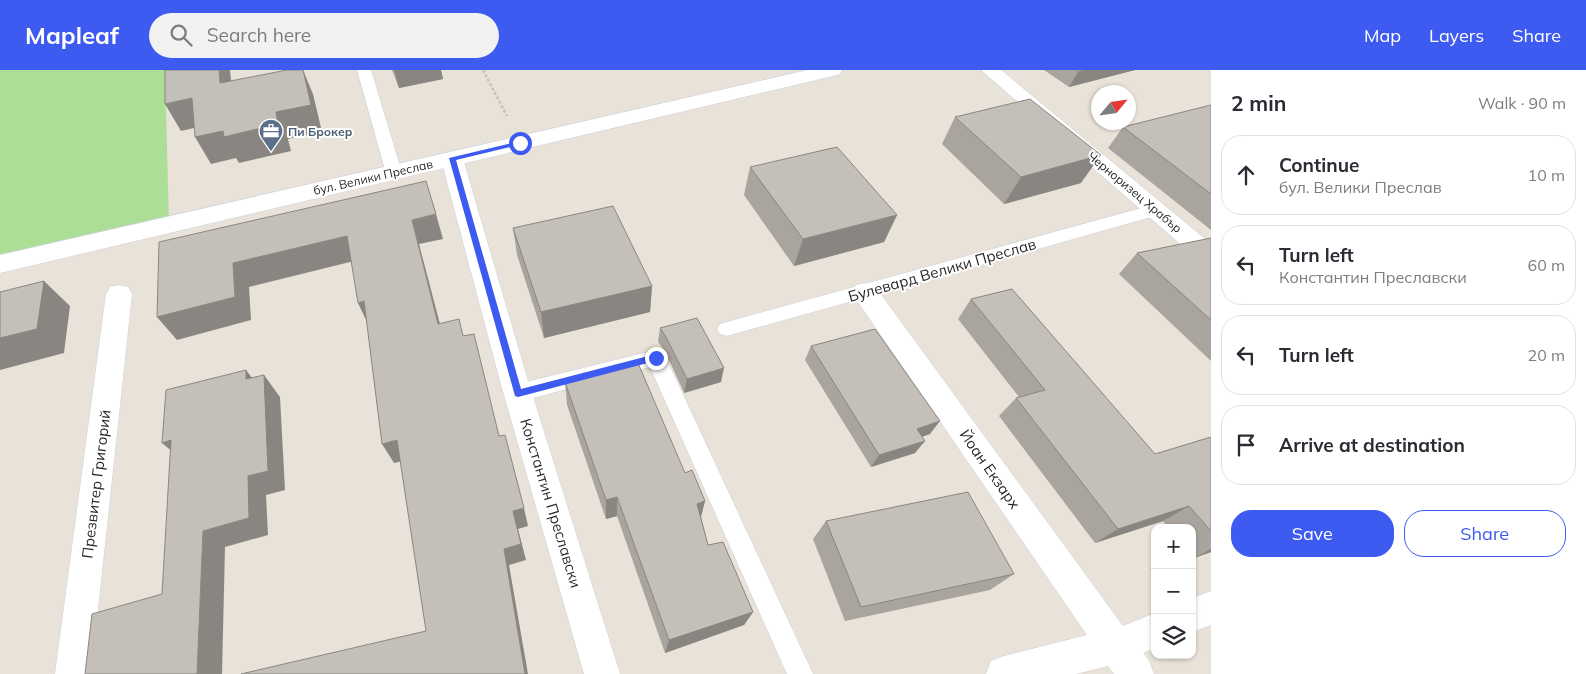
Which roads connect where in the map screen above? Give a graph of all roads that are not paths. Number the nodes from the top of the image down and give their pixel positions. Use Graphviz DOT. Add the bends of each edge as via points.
graph roads {
  1 [pos="364,70"];
  2 [pos="833,70"];
  3 [pos="990,70"];
  4 [pos="452,158"];
  5 [pos="394,173"];
  6 [pos="1156,210"];
  7 [pos="1211,257"];
  8 [pos="0,264"];
  9 [pos="865,292"];
  10 [pos="119,294"];
  11 [pos="727,329"];
  12 [pos="518,393"];
  13 [pos="1211,608"];
  14 [pos="1195,614"];
  15 [pos="1151,632"];
  16 [pos="1116,646"];
  17 [pos="74,674"];
  18 [pos="602,674"];
  19 [pos="800,674"];
  20 [pos="1004,674"];
  21 [pos="1136,674"];
  1 -- 5 [label="lane"];
  2 -- 4 [label="street, бул. Велики Преслав"];
  3 -- 6 [label="street, Черноризец Храбър"];
  4 -- 5 [label="street, бул. Велики Преслав"];
  4 -- 12 [label="street, Константин Преславски"];
  5 -- 8 [label="street, бул. Велики Преслав"];
  6 -- 7 [label="street, Черноризец Храбър"];
  6 -- 9 [label="lane, Булевард Велики Преслав"];
  9 -- 11 [label="lane, Булевард Велики Преслав"];
  9 -- 16 [label="street, Йоан Екзарх"];
  10 -- 17 [label="street, Презвитер Григорий"];
  12 -- 18 [label="street, Константин Преславски"];
  12 -- 19 [label="lane" via="656,358"];
  13 -- 14 [label="street"];
  15 -- 16 [label="street"];
  16 -- 20 [label="street"];
  16 -- 21 [label="street, Йоан Екзарх"];
}
